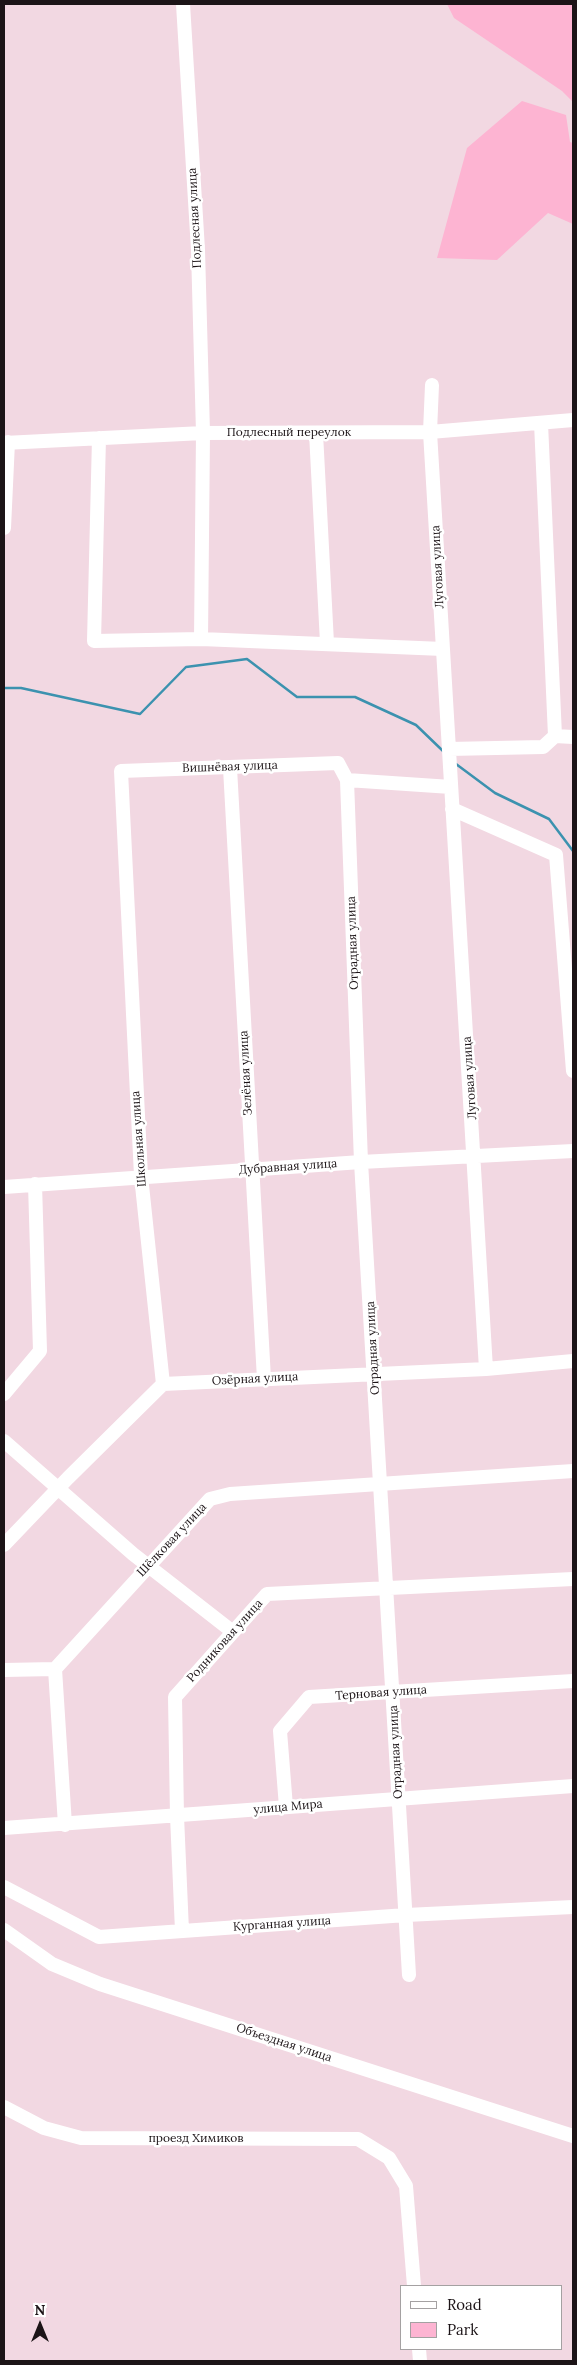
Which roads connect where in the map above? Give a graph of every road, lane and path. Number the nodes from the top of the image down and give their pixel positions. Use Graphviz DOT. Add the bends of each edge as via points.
graph roads {
  1 [pos="183,4"];
  2 [pos="432,385"];
  3 [pos="573,420"];
  4 [pos="541,423"];
  5 [pos="430,432"];
  6 [pos="203,433"];
  7 [pos="316,433"];
  8 [pos="99,438"];
  9 [pos="6,442"];
  10 [pos="4,528"];
  11 [pos="201,639"];
  12 [pos="327,644"];
  13 [pos="443,649"];
  14 [pos="555,736"];
  15 [pos="573,737"];
  16 [pos="449,749"];
  17 [pos="230,768"];
  18 [pos="347,780"];
  19 [pos="451,787"];
  20 [pos="452,808"];
  21 [pos="125,893"];
  22 [pos="573,1071"];
  23 [pos="573,1150"];
  24 [pos="475,1156"];
  25 [pos="361,1162"];
  26 [pos="251,1170"];
  27 [pos="141,1176"];
  28 [pos="35,1184"];
  29 [pos="4,1187"];
  30 [pos="573,1361"];
  31 [pos="486,1369"];
  32 [pos="374,1373"];
  33 [pos="264,1379"];
  34 [pos="163,1384"];
  35 [pos="4,1394"];
  36 [pos="4,1441"];
  37 [pos="573,1471"];
  38 [pos="381,1484"];
  39 [pos="59,1488"];
  40 [pos="4,1545"];
  41 [pos="149,1565"];
  42 [pos="573,1579"];
  43 [pos="387,1587"];
  44 [pos="233,1632"];
  45 [pos="54,1669"];
  46 [pos="4,1670"];
  47 [pos="573,1680"];
  48 [pos="393,1692"];
  49 [pos="573,1786"];
  50 [pos="399,1798"];
  51 [pos="286,1807"];
  52 [pos="177,1816"];
  53 [pos="65,1825"];
  54 [pos="4,1828"];
  55 [pos="4,1887"];
  56 [pos="573,1907"];
  57 [pos="406,1916"];
  58 [pos="4,1930"];
  59 [pos="182,1931"];
  60 [pos="409,1974"];
  61 [pos="4,2107"];
  62 [pos="573,2136"];
  63 [pos="414,2285"];
  1 -- 6 [label="street, Подлесная улица" via="198,250"];
  2 -- 5 [label="street, Луговая улица"];
  3 -- 4 [label="street, Подлесный переулок"];
  4 -- 5 [label="street, Подлесный переулок"];
  4 -- 14 [label="street"];
  5 -- 7 [label="street, Подлесный переулок"];
  5 -- 13 [label="street, Луговая улица"];
  6 -- 7 [label="street, Подлесный переулок"];
  6 -- 8 [label="street, Подлесный переулок"];
  6 -- 11 [label="street, Подлесная улица"];
  7 -- 12 [label="street"];
  8 -- 9 [label="street, Подлесный переулок"];
  8 -- 11 [label="street" via="94,641"];
  9 -- 10 [label="street"];
  11 -- 12 [label="street"];
  12 -- 13 [label="street"];
  13 -- 16 [label="street, Луговая улица"];
  14 -- 15 [label="street"];
  14 -- 16 [label="street" via="543,747"];
  16 -- 19 [label="street, Луговая улица"];
  17 -- 18 [label="street, Вишнёвая улица" via="338,764"];
  17 -- 21 [label="street, Вишнёвая улица" via="121,770"];
  17 -- 26 [label="street, Зелёная улица"];
  18 -- 19 [label="street"];
  18 -- 25 [label="street, Отрадная улица"];
  19 -- 20 [label="street, Луговая улица"];
  20 -- 22 [label="street" via="556,855"];
  20 -- 24 [label="street, Луговая улица"];
  21 -- 27 [label="street, Школьная улица"];
  23 -- 24 [label="street, Дубравная улица"];
  24 -- 25 [label="street, Дубравная улица"];
  24 -- 31 [label="street, Луговая улица"];
  25 -- 26 [label="street, Дубравная улица"];
  25 -- 32 [label="street, Отрадная улица"];
  26 -- 27 [label="street, Дубравная улица"];
  26 -- 33 [label="street, Зелёная улица"];
  27 -- 28 [label="street, Дубравная улица"];
  27 -- 34 [label="street, Школьная улица"];
  28 -- 29 [label="street, Дубравная улица"];
  28 -- 35 [label="street" via="40,1351"];
  30 -- 31 [label="street, Озёрная улица"];
  31 -- 32 [label="street, Озёрная улица"];
  32 -- 33 [label="street, Озёрная улица"];
  32 -- 38 [label="street, Отрадная улица"];
  33 -- 34 [label="street, Озёрная улица"];
  34 -- 39 [label="street"];
  36 -- 39 [label="street"];
  37 -- 38 [label="street, Шёлковая улица"];
  38 -- 41 [label="street, Шёлковая улица" via="230,1494 210,1500"];
  38 -- 43 [label="street, Отрадная улица"];
  39 -- 40 [label="street"];
  39 -- 41 [label="street" via="98,1525"];
  41 -- 44 [label="street"];
  41 -- 45 [label="street, Шёлковая улица"];
  42 -- 43 [label="street, Родниковая улица"];
  43 -- 44 [label="street, Родниковая улица" via="267,1594"];
  43 -- 48 [label="street, Отрадная улица"];
  44 -- 52 [label="street, Родниковая улица" via="175,1697"];
  45 -- 46 [label="street"];
  45 -- 53 [label="street"];
  47 -- 48 [label="street, Терновая улица"];
  48 -- 50 [label="street, Отрадная улица"];
  48 -- 51 [label="street, Терновая улица" via="310,1697 280,1731"];
  49 -- 50 [label="street, улица Мира"];
  50 -- 51 [label="street, улица Мира"];
  50 -- 57 [label="street, Отрадная улица"];
  51 -- 52 [label="street, улица Мира"];
  52 -- 53 [label="street, улица Мира"];
  52 -- 59 [label="street, Родниковая улица"];
  53 -- 54 [label="street, улица Мира"];
  55 -- 59 [label="street, Курганная улица" via="99,1937"];
  56 -- 57 [label="street, Курганная улица"];
  57 -- 59 [label="street, Курганная улица"];
  57 -- 60 [label="street, Отрадная улица"];
  58 -- 62 [label="street, Объездная улица" via="52,1964 100,1984"];
  61 -- 63 [label="street, проезд Химиков" via="44,2128 81,2138 358,2139 390,2158 406,2186"];
}
